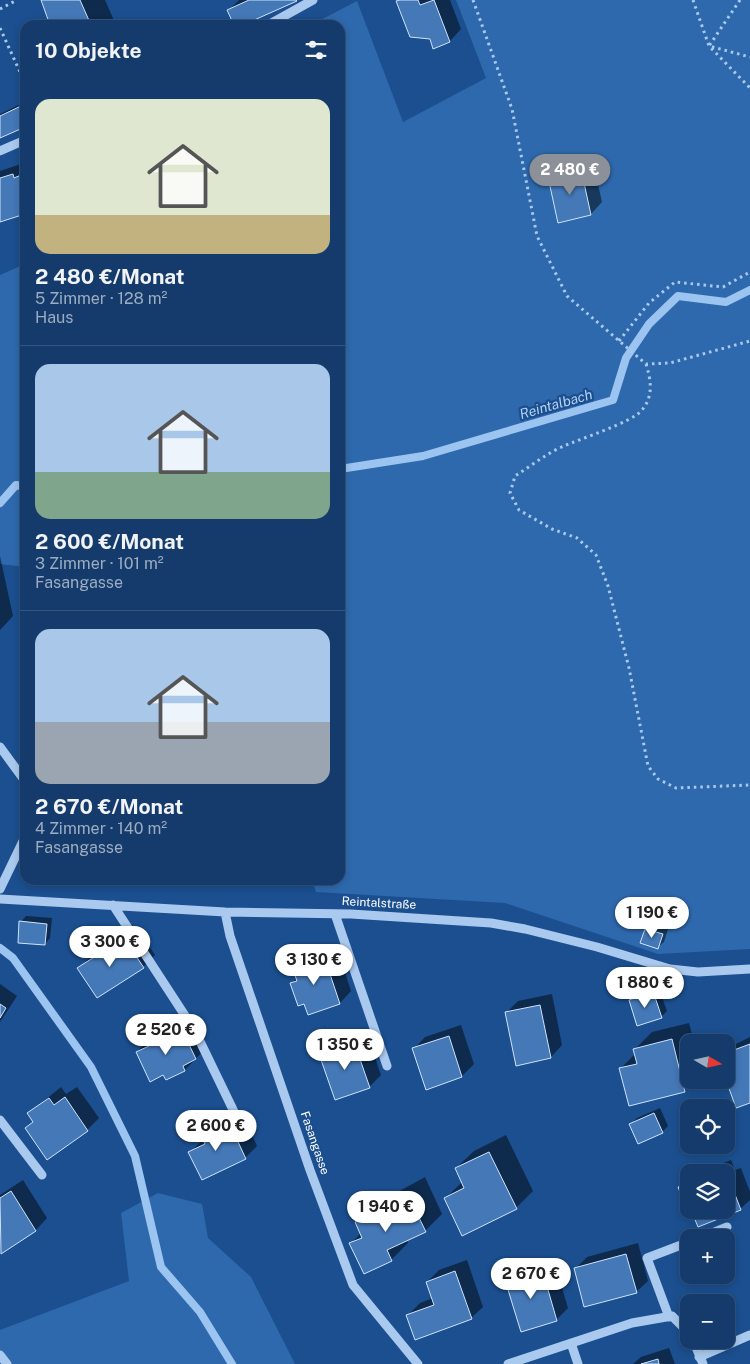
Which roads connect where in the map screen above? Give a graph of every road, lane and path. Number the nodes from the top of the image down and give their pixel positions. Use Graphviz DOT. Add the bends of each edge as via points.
graph roads {
  1 [pos="17,0"];
  2 [pos="313,0"];
  3 [pos="473,0"];
  4 [pos="693,0"];
  5 [pos="740,0"];
  6 [pos="0,9"];
  7 [pos="277,20"];
  8 [pos="0,28"];
  9 [pos="709,46"];
  10 [pos="750,57"];
  11 [pos="20,72"];
  12 [pos="750,88"];
  13 [pos="20,142"];
  14 [pos="0,151"];
  15 [pos="750,272"];
  16 [pos="619,341"];
  17 [pos="750,341"];
  18 [pos="646,364"];
  19 [pos="0,747"];
  20 [pos="20,774"];
  21 [pos="750,785"];
  22 [pos="20,847"];
  23 [pos="0,889"];
  24 [pos="0,899"];
  25 [pos="112,905"];
  26 [pos="225,912"];
  27 [pos="335,914"];
  28 [pos="750,969"];
  29 [pos="387,1066"];
  30 [pos="0,1120"];
  31 [pos="238,1120"];
  32 [pos="42,1175"];
  33 [pos="727,1227"];
  34 [pos="722,1229"];
  35 [pos="680,1245"];
  36 [pos="669,1317"];
  37 [pos="680,1324"];
  38 [pos="750,1335"];
  39 [pos="571,1343"];
  40 [pos="0,1355"];
  41 [pos="701,1360"];
  42 [pos="7,1364"];
  43 [pos="418,1364"];
  44 [pos="508,1364"];
  45 [pos="578,1364"];
  1 -- 6 [label="path"];
  2 -- 7 [label="street"];
  3 -- 16 [label="path" via="512,109 537,236 567,296"];
  4 -- 9 [label="path"];
  5 -- 9 [label="path"];
  8 -- 11 [label="path"];
  9 -- 10 [label="path"];
  9 -- 12 [label="path"];
  13 -- 14 [label="street"];
  15 -- 16 [label="path" via="723,287 674,282 649,304"];
  16 -- 18 [label="path"];
  17 -- 18 [label="path" via="670,363"];
  18 -- 21 [label="path" via="652,383 641,412 562,447 515,476 510,493 519,510 552,529 578,538 596,555 608,586 629,668 648,766 658,779 676,788"];
  19 -- 20 [label="street"];
  22 -- 23 [label="street"];
  24 -- 25 [label="street, Reintalstraße"];
  25 -- 26 [label="street, Reintalstraße"];
  25 -- 31 [label="street" via="195,1031"];
  26 -- 27 [label="street, Reintalstraße"];
  26 -- 43 [label="street, Fasangasse" via="230,936 353,1285"];
  27 -- 28 [label="street, Reintalstraße" via="491,923 598,947 670,969 698,972"];
  27 -- 29 [label="street"];
  30 -- 32 [label="street"];
  33 -- 34 [label="street"];
  35 -- 36 [label="street" via="647,1258"];
  36 -- 37 [label="street"];
  36 -- 39 [label="street" via="632,1323"];
  38 -- 41 [label="street"];
  39 -- 44 [label="street"];
  39 -- 45 [label="street"];
  40 -- 42 [label="street"];
}
